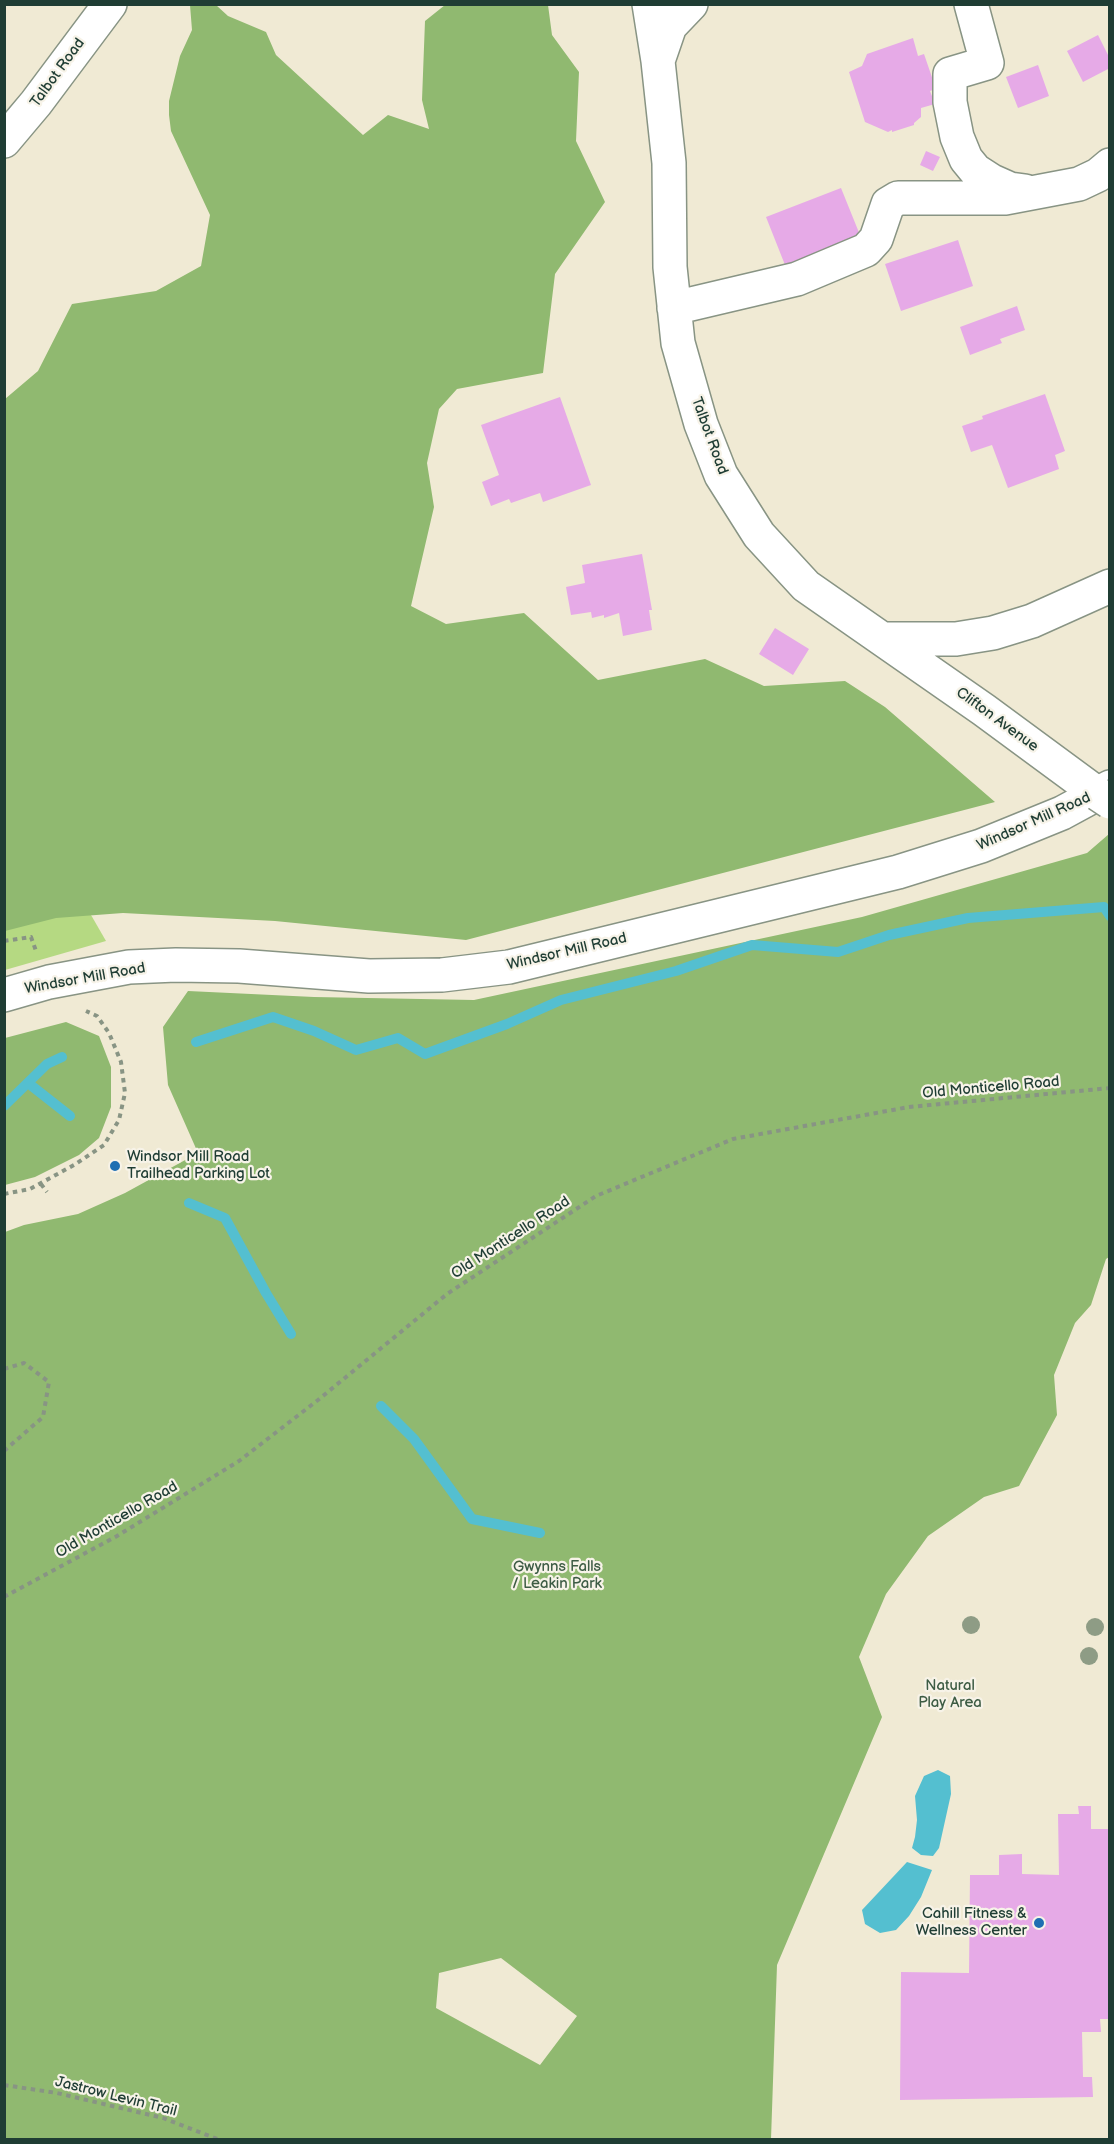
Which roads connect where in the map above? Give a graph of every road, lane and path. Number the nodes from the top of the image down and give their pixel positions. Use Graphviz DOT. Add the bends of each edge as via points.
graph roads {
  1 [pos="110,4"];
  2 [pos="649,4"];
  3 [pos="691,4"];
  4 [pos="971,4"];
  5 [pos="658,61"];
  6 [pos="4,141"];
  7 [pos="1110,165"];
  8 [pos="1039,193"];
  9 [pos="674,308"];
  10 [pos="1110,586"];
  11 [pos="883,639"];
  12 [pos="1110,788"];
  13 [pos="1110,802"];
  14 [pos="4,995"];
  15 [pos="79,1009"];
  16 [pos="1110,1088"];
  17 [pos="41,1184"];
  18 [pos="47,1192"];
  19 [pos="4,1194"];
  20 [pos="4,1369"];
  21 [pos="4,1451"];
  22 [pos="4,1597"];
  23 [pos="4,2085"];
  24 [pos="220,2139"];
  1 -- 6 [label="street, Talbot Road"];
  2 -- 5 [label="street, Talbot Road"];
  3 -- 5 [label="street" via="670,26"];
  4 -- 8 [label="street" via="987,63 950,74 950,102 957,137 966,159 992,182"];
  5 -- 9 [label="street, Talbot Road" via="669,163"];
  7 -- 8 [label="street" via="1079,184"];
  8 -- 9 [label="street" via="1005,198 898,198 888,204 876,239 866,250 797,279"];
  9 -- 11 [label="street, Talbot Road" via="678,343 701,424 721,475 759,535 806,586"];
  10 -- 11 [label="street" via="1032,621 993,633 956,639"];
  11 -- 13 [label="street, Clifton Avenue, bridge"];
  12 -- 14 [label="street, Windsor Mill Road" via="1062,813 981,846 898,872 509,967 442,975 369,976 239,966 129,967"];
  15 -- 17 [label="path" via="98,1016 109,1033 121,1062 123,1103 119,1120 104,1145"];
  16 -- 22 [label="path, Old Monticello Road" via="909,1107 733,1139 596,1196 447,1294 239,1461 117,1536"];
  17 -- 18 [label="path"];
  17 -- 19 [label="path"];
  20 -- 21 [label="path" via="24,1363 49,1382 43,1417"];
  23 -- 24 [label="path, Jastrow Levin Trail" via="163,2118"];
}
